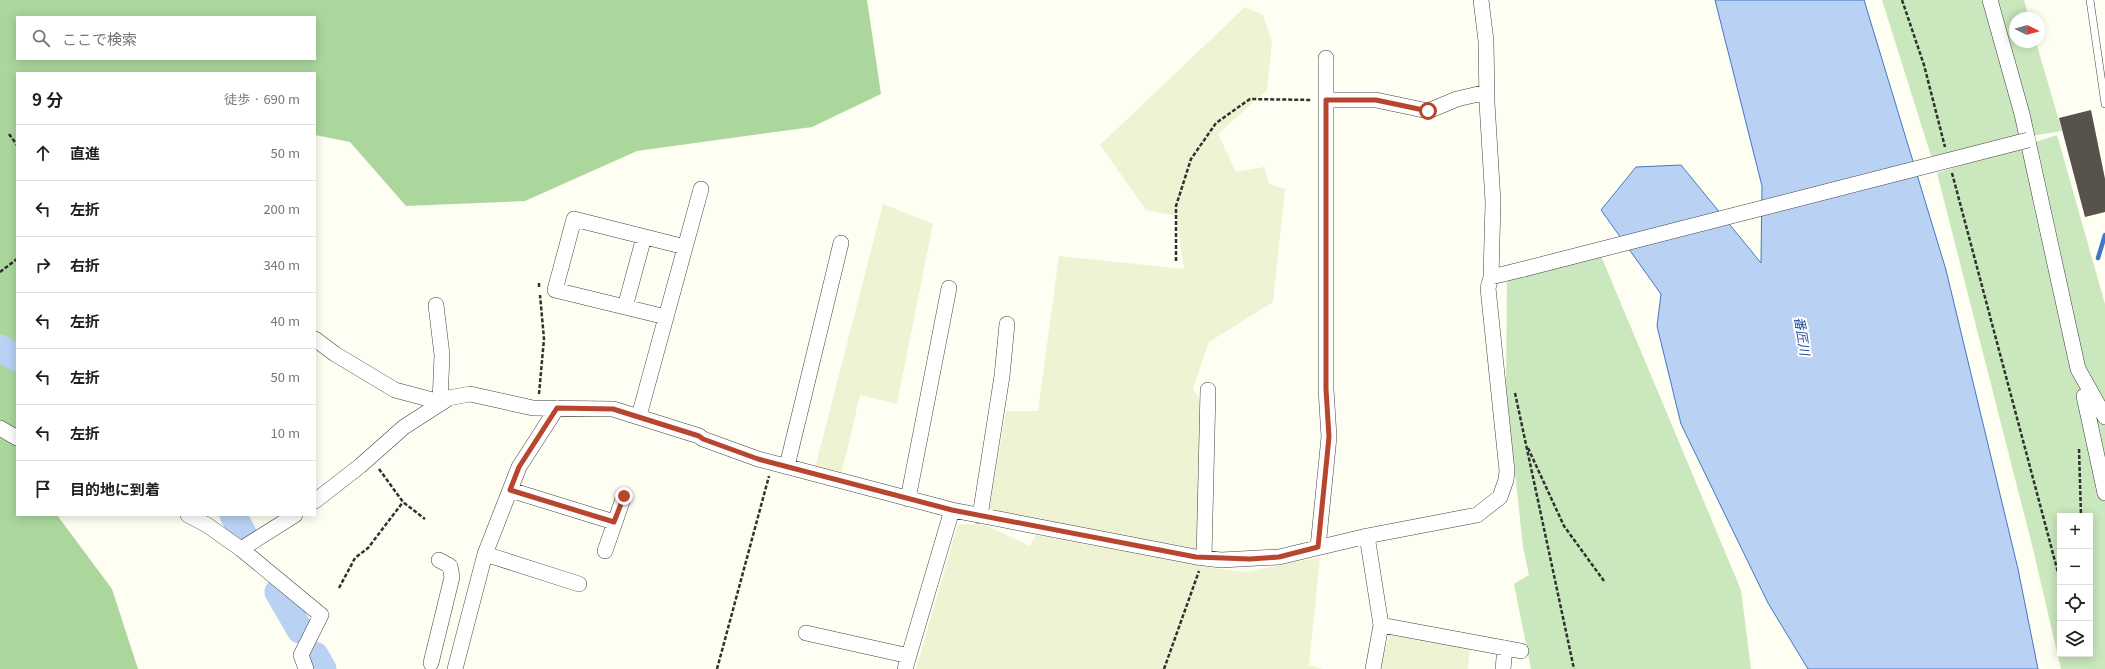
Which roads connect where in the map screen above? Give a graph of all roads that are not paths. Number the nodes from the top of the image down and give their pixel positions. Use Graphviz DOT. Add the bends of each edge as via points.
graph roads {
  1 [pos="1481,0"];
  2 [pos="1990,0"];
  3 [pos="2090,0"];
  4 [pos="1326,58"];
  5 [pos="1487,92"];
  6 [pos="1326,100"];
  7 [pos="2105,104"];
  8 [pos="2028,140"];
  9 [pos="701,190"];
  10 [pos="644,237"];
  11 [pos="841,243"];
  12 [pos="685,247"];
  13 [pos="1491,277"];
  14 [pos="949,288"];
  15 [pos="436,305"];
  16 [pos="625,307"];
  17 [pos="666,318"];
  18 [pos="1007,324"];
  19 [pos="316,340"];
  20 [pos="1208,390"];
  21 [pos="2084,396"];
  22 [pos="444,400"];
  23 [pos="557,408"];
  24 [pos="639,416"];
  25 [pos="2105,417"];
  26 [pos="0,428"];
  27 [pos="16,437"];
  28 [pos="780,464"];
  29 [pos="510,490"];
  30 [pos="2105,493"];
  31 [pos="624,496"];
  32 [pos="908,499"];
  33 [pos="316,500"];
  34 [pos="952,510"];
  35 [pos="190,516"];
  36 [pos="293,516"];
  37 [pos="980,516"];
  38 [pos="614,522"];
  39 [pos="1367,536"];
  40 [pos="1318,547"];
  41 [pos="241,549"];
  42 [pos="604,551"];
  43 [pos="485,554"];
  44 [pos="1204,558"];
  45 [pos="439,560"];
  46 [pos="450,584"];
  47 [pos="579,584"];
  48 [pos="475,588"];
  49 [pos="1381,625"];
  50 [pos="806,634"];
  51 [pos="1505,648"];
  52 [pos="1521,651"];
  53 [pos="907,662"];
  54 [pos="431,663"];
  55 [pos="306,669"];
  56 [pos="455,669"];
  57 [pos="1373,669"];
  58 [pos="1503,669"];
  1 -- 5 [label="street" via="1486,41"];
  2 -- 8 [label="street"];
  3 -- 7 [label="lane"];
  4 -- 6 [label="street"];
  5 -- 6 [label="street" via="1457,99 1428,111 1376,100"];
  5 -- 13 [label="street" via="1493,202"];
  6 -- 40 [label="street" via="1326,389 1329,437"];
  8 -- 13 [label="street, bridge"];
  8 -- 25 [label="street" via="2078,369"];
  9 -- 12 [label="street"];
  10 -- 12 [label="street"];
  10 -- 16 [label="street"];
  10 -- 16 [label="street" via="574,219 556,283 555,290"];
  11 -- 28 [label="street"];
  12 -- 17 [label="street"];
  13 -- 39 [label="street" via="1488,288 1489,301 1507,471 1500,497 1477,515"];
  14 -- 32 [label="street"];
  15 -- 22 [label="street"];
  16 -- 17 [label="street"];
  17 -- 24 [label="street"];
  18 -- 37 [label="street" via="1002,376"];
  19 -- 22 [label="street" via="334,354 395,390"];
  20 -- 44 [label="street"];
  21 -- 30 [label="street"];
  22 -- 23 [label="street" via="470,394 538,408"];
  22 -- 33 [label="street" via="404,427"];
  23 -- 24 [label="street" via="613,409"];
  23 -- 29 [label="street" via="519,467"];
  24 -- 28 [label="street"];
  26 -- 27 [label="street"];
  28 -- 32 [label="street"];
  29 -- 38 [label="street"];
  29 -- 43 [label="street"];
  31 -- 38 [label="street"];
  32 -- 34 [label="street"];
  34 -- 37 [label="street"];
  34 -- 53 [label="street"];
  35 -- 41 [label="street" via="208,525"];
  36 -- 41 [label="street"];
  37 -- 44 [label="street"];
  38 -- 42 [label="street"];
  39 -- 40 [label="street"];
  39 -- 49 [label="street"];
  40 -- 44 [label="street" via="1279,557"];
  41 -- 55 [label="street" via="321,615 301,655"];
  43 -- 47 [label="street"];
  43 -- 48 [label="street"];
  45 -- 46 [label="street" via="450,566"];
  46 -- 48 [label="street"];
  46 -- 54 [label="street"];
  48 -- 56 [label="street"];
  49 -- 51 [label="street"];
  49 -- 57 [label="street"];
  50 -- 53 [label="street"];
  51 -- 52 [label="street"];
  51 -- 58 [label="street"];
}
